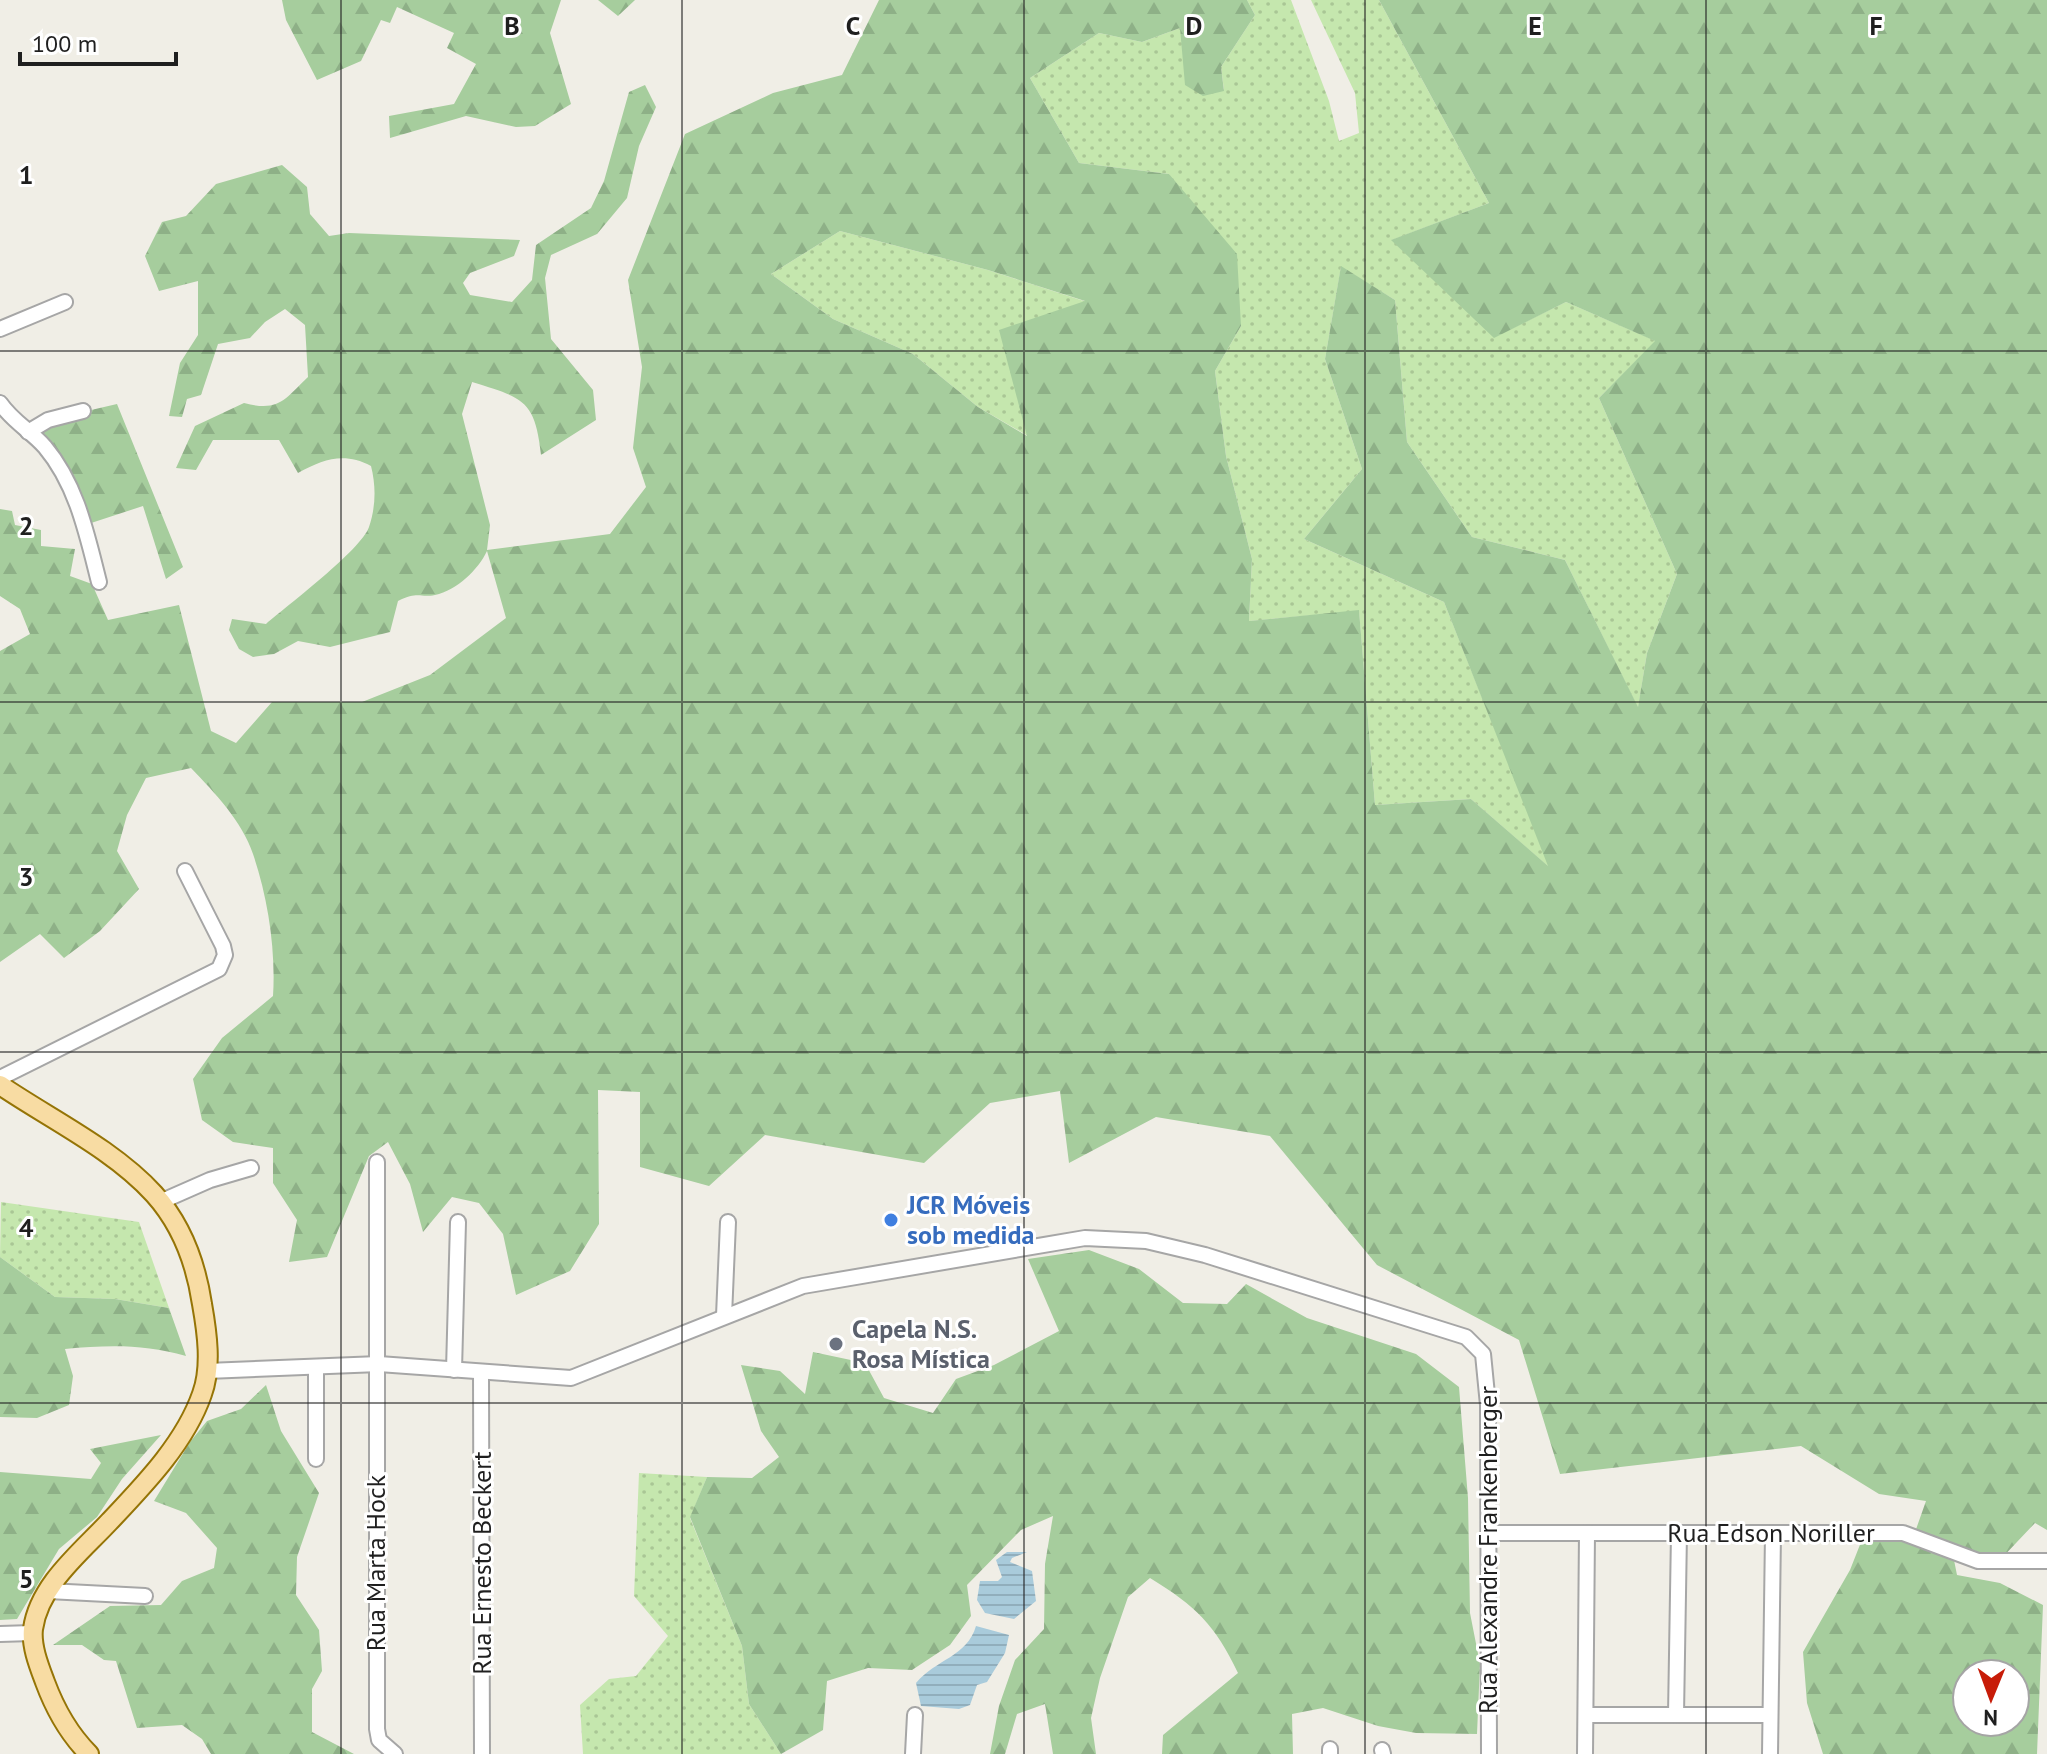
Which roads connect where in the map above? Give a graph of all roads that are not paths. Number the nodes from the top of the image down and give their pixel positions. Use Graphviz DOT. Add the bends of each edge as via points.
graph roads {
  1 [pos="65,302"];
  2 [pos="0,329"];
  3 [pos="0,403"];
  4 [pos="83,411"];
  5 [pos="28,432"];
  6 [pos="99,582"];
  7 [pos="185,871"];
  8 [pos="0,1078"];
  9 [pos="0,1085"];
  10 [pos="377,1162"];
  11 [pos="251,1168"];
  12 [pos="160,1202"];
  13 [pos="458,1222"];
  14 [pos="728,1222"];
  15 [pos="724,1316"];
  16 [pos="379,1364"];
  17 [pos="316,1367"];
  18 [pos="454,1370"];
  19 [pos="207,1371"];
  20 [pos="481,1372"];
  21 [pos="316,1459"];
  22 [pos="1489,1533"];
  23 [pos="1587,1533"];
  24 [pos="1679,1533"];
  25 [pos="1773,1533"];
  26 [pos="2047,1561"];
  27 [pos="48,1591"];
  28 [pos="145,1596"];
  29 [pos="32,1633"];
  30 [pos="0,1634"];
  31 [pos="915,1715"];
  32 [pos="1586,1715"];
  33 [pos="1676,1715"];
  34 [pos="1770,1715"];
  35 [pos="89,1754"];
  36 [pos="395,1754"];
  37 [pos="482,1754"];
  38 [pos="913,1754"];
  39 [pos="1489,1754"];
  40 [pos="1585,1754"];
  41 [pos="1770,1754"];
  1 -- 2 [label="street"];
  3 -- 5 [label="street"];
  4 -- 5 [label="street" via="48,420"];
  5 -- 6 [label="street" via="49,452 73,494"];
  7 -- 8 [label="street" via="223,946 219,969"];
  9 -- 12 [label="main road" via="126,1169"];
  10 -- 16 [label="street, Rua Marta Hock"];
  11 -- 12 [label="street"];
  12 -- 19 [label="main road" via="195,1270"];
  13 -- 18 [label="street"];
  14 -- 15 [label="street"];
  15 -- 20 [label="street" via="571,1378"];
  15 -- 22 [label="street, Rua Alexandre Frankenberger" via="820,1282 1049,1241 1146,1241 1242,1265 1466,1337 1479,1348 1487,1371"];
  16 -- 17 [label="street"];
  16 -- 18 [label="street"];
  16 -- 36 [label="street, Rua Marta Hock" via="377,1729 379,1740"];
  17 -- 19 [label="street"];
  17 -- 21 [label="street"];
  18 -- 20 [label="street"];
  19 -- 27 [label="main road" via="198,1404 168,1454"];
  20 -- 37 [label="street, Rua Ernesto Beckert"];
  22 -- 23 [label="street, Rua Edson Noriller"];
  22 -- 39 [label="street, Rua Alexandre Frankenberger"];
  23 -- 24 [label="street, Rua Edson Noriller"];
  23 -- 32 [label="street"];
  24 -- 25 [label="street, Rua Edson Noriller"];
  24 -- 33 [label="street"];
  25 -- 26 [label="street, Rua Edson Noriller" via="1903,1533 1978,1561"];
  25 -- 34 [label="street"];
  27 -- 28 [label="street"];
  27 -- 29 [label="main road"];
  29 -- 30 [label="street"];
  29 -- 35 [label="main road" via="57,1709"];
  31 -- 38 [label="street"];
  32 -- 33 [label="street"];
  32 -- 40 [label="street"];
  33 -- 34 [label="street"];
  34 -- 41 [label="street"];
}
